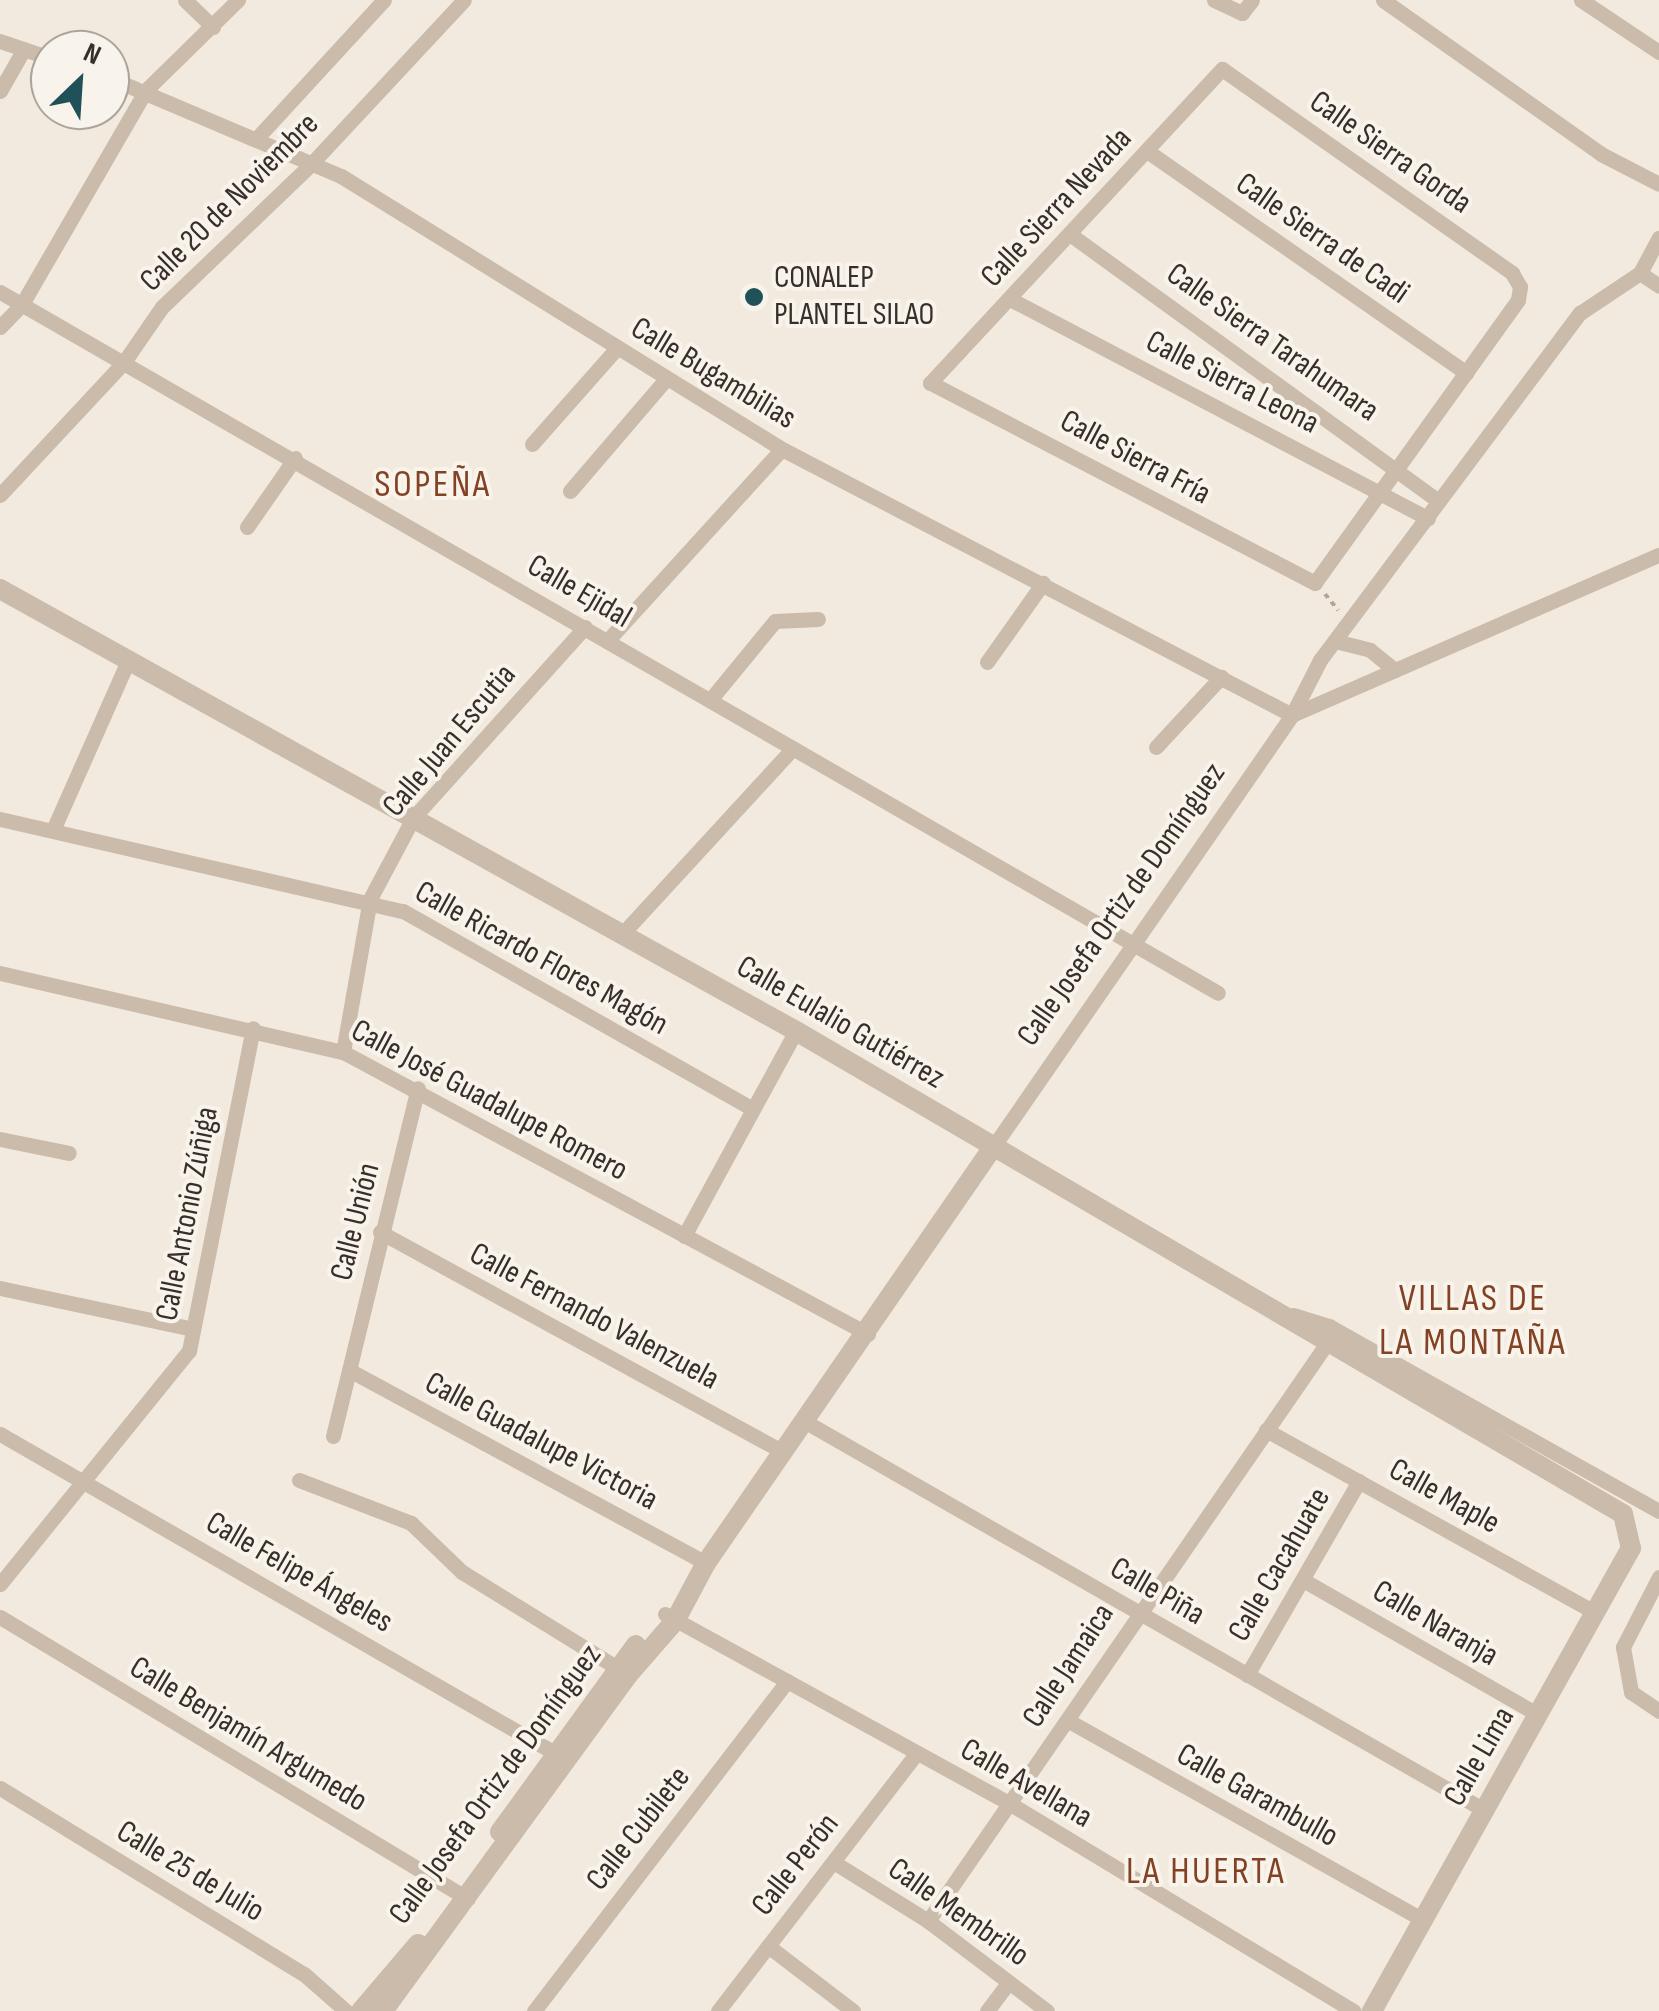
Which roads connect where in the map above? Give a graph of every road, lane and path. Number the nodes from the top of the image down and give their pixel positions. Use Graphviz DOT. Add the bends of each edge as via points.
graph roads {
  1 [pos="185,0"];
  2 [pos="238,0"];
  3 [pos="384,0"];
  4 [pos="464,0"];
  5 [pos="1214,0"];
  6 [pos="1252,0"];
  7 [pos="1383,0"];
  8 [pos="1580,0"];
  9 [pos="213,28"];
  10 [pos="0,41"];
  11 [pos="24,49"];
  12 [pos="30,51"];
  13 [pos="1659,52"];
  14 [pos="1222,69"];
  15 [pos="130,85"];
  16 [pos="146,90"];
  17 [pos="0,91"];
  18 [pos="256,140"];
  19 [pos="1147,151"];
  20 [pos="311,164"];
  21 [pos="1657,175"];
  22 [pos="1070,235"];
  23 [pos="1659,238"];
  24 [pos="1640,272"];
  25 [pos="1659,286"];
  26 [pos="0,292"];
  27 [pos="1010,299"];
  28 [pos="22,304"];
  29 [pos="0,327"];
  30 [pos="617,348"];
  31 [pos="124,362"];
  32 [pos="1466,373"];
  33 [pos="666,379"];
  34 [pos="930,382"];
  35 [pos="532,444"];
  36 [pos="782,449"];
  37 [pos="295,458"];
  38 [pos="1399,466"];
  39 [pos="570,491"];
  40 [pos="1381,492"];
  41 [pos="0,494"];
  42 [pos="1440,501"];
  43 [pos="1428,518"];
  44 [pos="247,527"];
  45 [pos="1659,555"];
  46 [pos="1315,583"];
  47 [pos="1044,584"];
  48 [pos="0,590"];
  49 [pos="818,619"];
  50 [pos="1349,622"];
  51 [pos="584,627"];
  52 [pos="608,640"];
  53 [pos="1335,641"];
  54 [pos="128,661"];
  55 [pos="987,662"];
  56 [pos="1395,670"];
  57 [pos="1221,677"];
  58 [pos="710,700"];
  59 [pos="1292,714"];
  60 [pos="793,748"];
  61 [pos="1156,748"];
  62 [pos="0,818"];
  63 [pos="413,818"];
  64 [pos="53,830"];
  65 [pos="370,899"];
  66 [pos="624,934"];
  67 [pos="1128,943"];
  68 [pos="0,973"];
  69 [pos="1218,994"];
  70 [pos="252,1028"];
  71 [pos="796,1030"];
  72 [pos="343,1052"];
  73 [pos="418,1088"];
  74 [pos="753,1109"];
  75 [pos="0,1139"];
  76 [pos="993,1146"];
  77 [pos="69,1152"];
  78 [pos="380,1232"];
  79 [pos="684,1236"];
  80 [pos="0,1288"];
  81 [pos="1265,1307"];
  82 [pos="193,1329"];
  83 [pos="868,1334"];
  84 [pos="1328,1343"];
  85 [pos="349,1370"];
  86 [pos="804,1422"];
  87 [pos="1266,1430"];
  88 [pos="0,1434"];
  89 [pos="333,1436"];
  90 [pos="782,1450"];
  91 [pos="300,1480"];
  92 [pos="89,1482"];
  93 [pos="1359,1482"];
  94 [pos="1659,1511"];
  95 [pos="1632,1531"];
  96 [pos="706,1563"];
  97 [pos="1659,1577"];
  98 [pos="1303,1580"];
  99 [pos="0,1584"];
  100 [pos="1136,1612"];
  101 [pos="1596,1613"];
  102 [pos="670,1617"];
  103 [pos="0,1618"];
  104 [pos="622,1671"];
  105 [pos="1248,1675"];
  106 [pos="788,1682"];
  107 [pos="1659,1711"];
  108 [pos="1539,1715"];
  109 [pos="1066,1720"];
  110 [pos="917,1753"];
  111 [pos="561,1757"];
  112 [pos="0,1788"];
  113 [pos="1012,1805"];
  114 [pos="1484,1810"];
  115 [pos="835,1863"];
  116 [pos="463,1896"];
  117 [pos="1420,1919"];
  118 [pos="928,1920"];
  119 [pos="768,1946"];
  120 [pos="1009,1982"];
  121 [pos="346,2011"];
  122 [pos="361,2011"];
  123 [pos="383,2011"];
  124 [pos="534,2011"];
  125 [pos="718,2011"];
  126 [pos="853,2011"];
  127 [pos="987,2011"];
  128 [pos="1047,2011"];
  129 [pos="1354,2011"];
  130 [pos="1372,2011"];
  1 -- 9 [label="street"];
  2 -- 9 [label="street"];
  3 -- 18 [label="street"];
  4 -- 20 [label="street, Calle 20 de Noviembre"];
  5 -- 6 [label="street" via="1242,13"];
  7 -- 21 [label="street" via="1601,154"];
  8 -- 13 [label="street"];
  9 -- 16 [label="street"];
  10 -- 11 [label="street"];
  11 -- 12 [label="street"];
  11 -- 17 [label="street"];
  14 -- 19 [label="street, Calle Sierra Nevada"];
  14 -- 32 [label="street, Calle Sierra Gorda" via="1512,273 1518,300"];
  15 -- 16 [label="street, Calle Bugambilias"];
  16 -- 18 [label="street, Calle Bugambilias"];
  16 -- 28 [label="street"];
  18 -- 20 [label="street, Calle Bugambilias"];
  19 -- 22 [label="street, Calle Sierra Nevada"];
  19 -- 32 [label="street, Calle Sierra de Cadi"];
  20 -- 30 [label="street, Calle Bugambilias" via="458,246"];
  20 -- 31 [label="street, Calle 20 de Noviembre" via="162,307"];
  22 -- 27 [label="street, Calle Sierra Nevada"];
  22 -- 38 [label="street, Calle Sierra Tarahumara"];
  23 -- 24 [label="street"];
  24 -- 25 [label="street"];
  24 -- 42 [label="street, Calle Josefa Ortiz de Domínguez" via="1580,313"];
  26 -- 28 [label="street, Calle Ejidal"];
  27 -- 34 [label="street, Calle Sierra Nevada"];
  27 -- 40 [label="street, Calle Sierra Leona"];
  28 -- 29 [label="street"];
  28 -- 31 [label="street, Calle Ejidal"];
  30 -- 33 [label="street, Calle Bugambilias"];
  30 -- 35 [label="street"];
  31 -- 37 [label="street, Calle Ejidal"];
  31 -- 41 [label="street, Calle 20 de Noviembre"];
  32 -- 38 [label="street"];
  33 -- 36 [label="street, Calle Bugambilias"];
  33 -- 39 [label="street"];
  34 -- 46 [label="street, Calle Sierra Fría"];
  36 -- 47 [label="street, Calle Bugambilias"];
  36 -- 52 [label="street"];
  37 -- 44 [label="street"];
  37 -- 51 [label="street, Calle Ejidal"];
  38 -- 40 [label="street"];
  38 -- 42 [label="street, Calle Sierra Tarahumara"];
  40 -- 43 [label="street, Calle Sierra Leona"];
  40 -- 46 [label="street"];
  42 -- 43 [label="street, Calle Josefa Ortiz de Domínguez"];
  43 -- 50 [label="street, Calle Josefa Ortiz de Domínguez"];
  45 -- 56 [label="street"];
  46 -- 50 [label="path"];
  47 -- 55 [label="street"];
  47 -- 57 [label="street, Calle Bugambilias"];
  48 -- 54 [label="street, Calle Eulalio Gutiérrez"];
  49 -- 58 [label="street" via="775,621"];
  50 -- 53 [label="street, Calle Josefa Ortiz de Domínguez"];
  51 -- 52 [label="street, Calle Ejidal"];
  51 -- 63 [label="street, Calle Juan Escutia"];
  52 -- 58 [label="street, Calle Ejidal"];
  53 -- 56 [label="street" via="1370,650"];
  53 -- 59 [label="street, Calle Josefa Ortiz de Domínguez"];
  54 -- 63 [label="street, Calle Eulalio Gutiérrez"];
  54 -- 64 [label="street"];
  56 -- 59 [label="street"];
  57 -- 59 [label="street, Calle Bugambilias"];
  57 -- 61 [label="street"];
  58 -- 60 [label="street, Calle Ejidal"];
  59 -- 67 [label="street, Calle Josefa Ortiz de Domínguez"];
  60 -- 66 [label="street"];
  60 -- 67 [label="street, Calle Ejidal"];
  62 -- 64 [label="street, Calle Ricardo Flores Magón"];
  63 -- 65 [label="street, Calle Juan Escutia"];
  63 -- 66 [label="street, Calle Eulalio Gutiérrez"];
  64 -- 65 [label="street, Calle Ricardo Flores Magón"];
  65 -- 72 [label="street, Calle Juan Escutia"];
  65 -- 74 [label="street, Calle Ricardo Flores Magón" via="403,911"];
  66 -- 71 [label="street, Calle Eulalio Gutiérrez"];
  67 -- 69 [label="street, Calle Ejidal"];
  67 -- 76 [label="street, Calle Josefa Ortiz de Domínguez"];
  68 -- 70 [label="street, Calle José Guadalupe Romero"];
  70 -- 72 [label="street, Calle José Guadalupe Romero"];
  70 -- 82 [label="street, Calle Antonio Zúñiga"];
  71 -- 74 [label="street"];
  71 -- 76 [label="street, Calle Eulalio Gutiérrez"];
  72 -- 73 [label="street, Calle José Guadalupe Romero"];
  73 -- 78 [label="street, Calle Unión"];
  73 -- 79 [label="street, Calle José Guadalupe Romero"];
  74 -- 79 [label="street"];
  75 -- 77 [label="street"];
  76 -- 81 [label="street, Calle Eulalio Gutiérrez"];
  76 -- 83 [label="street, Calle Josefa Ortiz de Domínguez"];
  78 -- 85 [label="street, Calle Unión"];
  78 -- 90 [label="street, Calle Fernando Valenzuela"];
  79 -- 83 [label="street, Calle José Guadalupe Romero"];
  80 -- 82 [label="street"];
  81 -- 84 [label="street, Calle Eulalio Gutiérrez"];
  81 -- 94 [label="street" via="1328,1326"];
  82 -- 92 [label="street, Calle Antonio Zúñiga" via="189,1352"];
  83 -- 86 [label="street, Calle Josefa Ortiz de Domínguez"];
  84 -- 87 [label="street, Calle Jamaica"];
  84 -- 95 [label="street, Calle Eulalio Gutiérrez" via="1623,1514"];
  85 -- 89 [label="street, Calle Unión"];
  85 -- 96 [label="street, Calle Guadalupe Victoria"];
  86 -- 90 [label="street, Calle Josefa Ortiz de Domínguez"];
  86 -- 100 [label="street, Calle Piña"];
  87 -- 93 [label="street, Calle Maple"];
  87 -- 100 [label="street, Calle Jamaica"];
  88 -- 92 [label="street, Calle Felipe Ángeles"];
  90 -- 96 [label="street, Calle Josefa Ortiz de Domínguez"];
  91 -- 104 [label="street" via="411,1523 462,1572"];
  92 -- 99 [label="street, Calle Antonio Zúñiga"];
  92 -- 111 [label="street, Calle Felipe Ángeles"];
  93 -- 98 [label="street, Calle Cacahuate"];
  93 -- 101 [label="street, Calle Maple"];
  95 -- 101 [label="street, Calle Lima" via="1631,1548"];
  96 -- 102 [label="street, Calle Josefa Ortiz de Domínguez"];
  97 -- 107 [label="street" via="1623,1647 1631,1692"];
  98 -- 105 [label="street, Calle Cacahuate"];
  98 -- 108 [label="street, Calle Naranja"];
  100 -- 105 [label="street, Calle Piña"];
  100 -- 109 [label="street, Calle Jamaica"];
  101 -- 108 [label="street, Calle Lima"];
  102 -- 104 [label="street, Calle Josefa Ortiz de Domínguez"];
  102 -- 106 [label="street, Calle Avellana"];
  103 -- 116 [label="street, Calle Benjamín Argumedo"];
  104 -- 111 [label="street, Calle Josefa Ortiz de Domínguez"];
  105 -- 114 [label="street, Calle Piña"];
  106 -- 110 [label="street, Calle Avellana"];
  106 -- 124 [label="street, Calle Cubilete"];
  108 -- 114 [label="street, Calle Lima"];
  109 -- 113 [label="street, Calle Jamaica"];
  109 -- 117 [label="street, Calle Garambullo"];
  110 -- 113 [label="street, Calle Avellana"];
  110 -- 115 [label="street, Calle Perón"];
  111 -- 116 [label="street, Calle Josefa Ortiz de Domínguez"];
  112 -- 121 [label="street, Calle 25 de Julio" via="304,1974"];
  113 -- 118 [label="street, Calle Jamaica"];
  113 -- 129 [label="street, Calle Avellana"];
  114 -- 117 [label="street, Calle Lima"];
  115 -- 118 [label="street, Calle Membrillo"];
  115 -- 119 [label="street, Calle Perón"];
  116 -- 122 [label="street, Calle Josefa Ortiz de Domínguez"];
  116 -- 123 [label="street, Calle Josefa Ortiz de Domínguez"];
  117 -- 130 [label="street, Calle Lima"];
  118 -- 120 [label="street, Calle Membrillo"];
  119 -- 125 [label="street, Calle Perón"];
  119 -- 126 [label="street"];
  120 -- 127 [label="street"];
  120 -- 128 [label="street, Calle Membrillo"];
}
